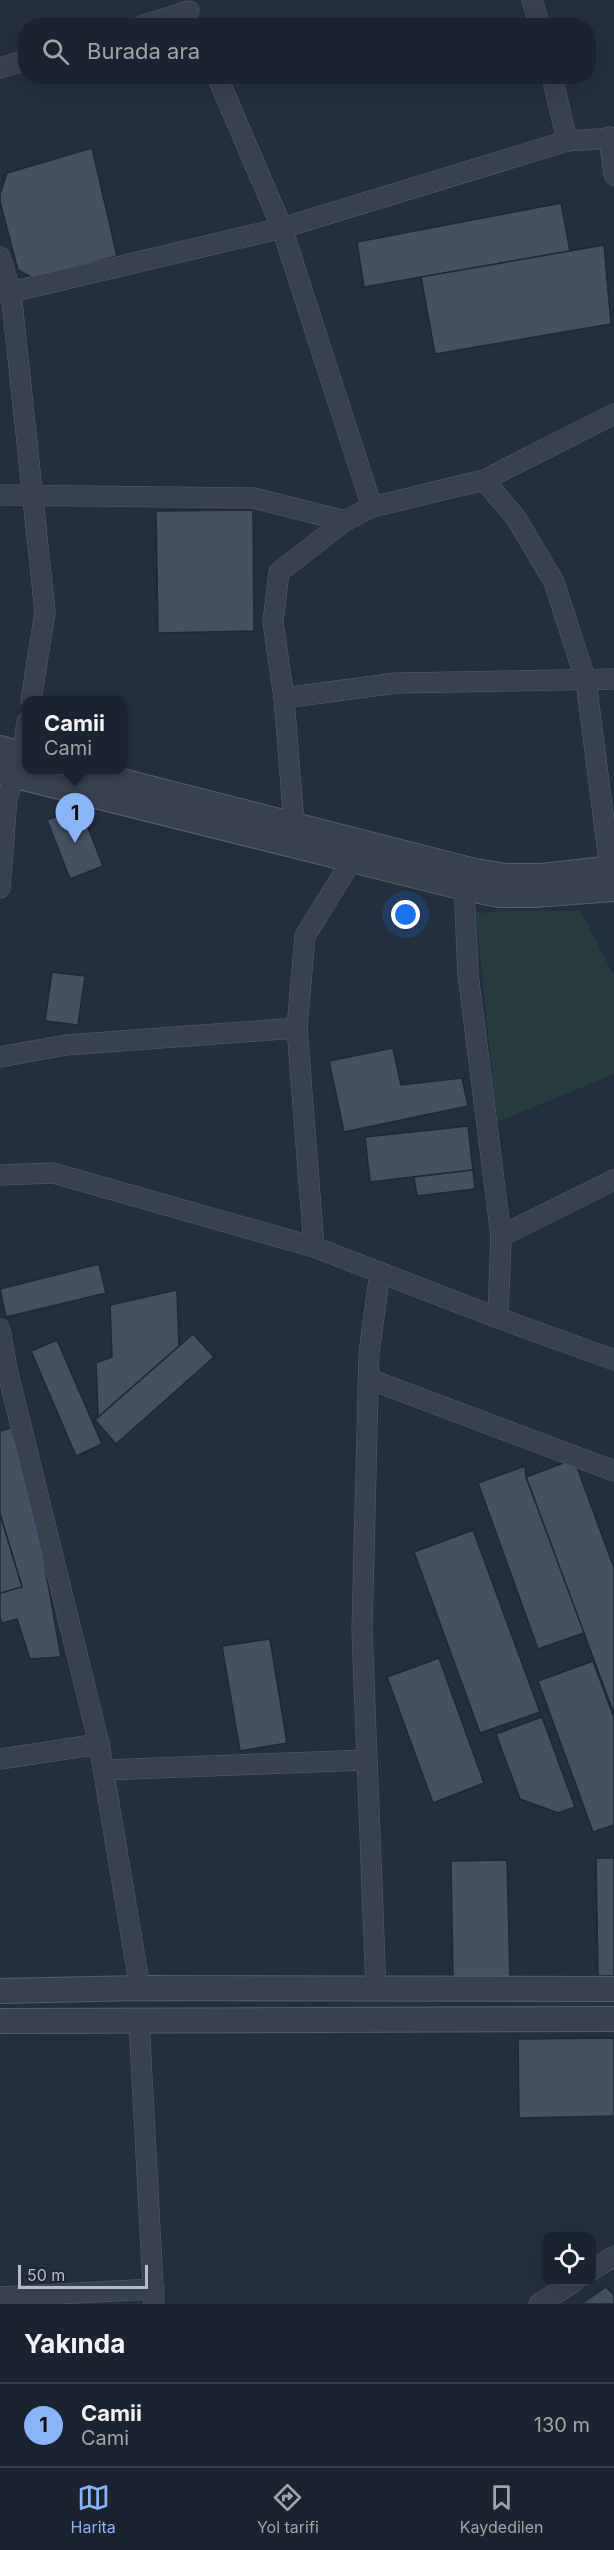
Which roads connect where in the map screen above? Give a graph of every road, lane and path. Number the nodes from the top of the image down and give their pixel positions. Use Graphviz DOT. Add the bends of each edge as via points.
graph roads {
  1 [pos="532,0"];
  2 [pos="190,12"];
  3 [pos="169,18"];
  4 [pos="538,18"];
  5 [pos="18,62"];
  6 [pos="0,68"];
  7 [pos="220,84"];
  8 [pos="554,84"];
  9 [pos="612,138"];
  10 [pos="567,141"];
  11 [pos="614,175"];
  12 [pos="282,228"];
  13 [pos="0,257"];
  14 [pos="6,292"];
  15 [pos="614,414"];
  16 [pos="484,480"];
  17 [pos="0,495"];
  18 [pos="34,496"];
  19 [pos="372,507"];
  20 [pos="345,521"];
  21 [pos="614,680"];
  22 [pos="586,681"];
  23 [pos="31,696"];
  24 [pos="284,698"];
  25 [pos="22,736"];
  26 [pos="13,762"];
  27 [pos="55,774"];
  28 [pos="95,774"];
  29 [pos="294,824"];
  30 [pos="352,860"];
  31 [pos="612,884"];
  32 [pos="0,888"];
  33 [pos="464,888"];
  34 [pos="297,1028"];
  35 [pos="0,1057"];
  36 [pos="0,1175"];
  37 [pos="614,1180"];
  38 [pos="501,1236"];
  39 [pos="314,1247"];
  40 [pos="380,1272"];
  41 [pos="498,1318"];
  42 [pos="0,1329"];
  43 [pos="614,1360"];
  44 [pos="369,1379"];
  45 [pos="614,1472"];
  46 [pos="99,1744"];
  47 [pos="0,1759"];
  48 [pos="367,1760"];
  49 [pos="104,1770"];
  50 [pos="140,1988"];
  51 [pos="376,1989"];
  52 [pos="614,1989"];
  53 [pos="0,1991"];
  54 [pos="614,2019"];
  55 [pos="139,2020"];
  56 [pos="0,2021"];
  57 [pos="614,2256"];
  58 [pos="596,2267"];
  59 [pos="568,2286"];
  60 [pos="0,2297"];
  61 [pos="154,2297"];
  62 [pos="539,2304"];
  1 -- 4 [label="street"];
  2 -- 3 [label="street"];
  5 -- 6 [label="street"];
  7 -- 12 [label="street"];
  8 -- 10 [label="street"];
  9 -- 10 [label="street"];
  9 -- 11 [label="street"];
  10 -- 12 [label="street"];
  12 -- 14 [label="street"];
  12 -- 19 [label="street"];
  13 -- 14 [label="street"];
  14 -- 18 [label="street"];
  15 -- 16 [label="street"];
  16 -- 19 [label="street"];
  16 -- 22 [label="street" via="516,518 554,582"];
  17 -- 18 [label="street"];
  18 -- 20 [label="street" via="253,498"];
  18 -- 23 [label="street" via="45,612"];
  19 -- 20 [label="street"];
  20 -- 24 [label="street" via="279,572 273,622"];
  21 -- 22 [label="street"];
  22 -- 24 [label="street" via="396,683"];
  22 -- 31 [label="street"];
  24 -- 29 [label="street"];
  25 -- 26 [label="street"];
  26 -- 32 [label="street"];
  27 -- 30 [label="street"];
  28 -- 29 [label="street"];
  29 -- 31 [label="street" via="486,873"];
  30 -- 33 [label="street"];
  30 -- 34 [label="street" via="305,936"];
  31 -- 33 [label="street" via="534,895"];
  33 -- 38 [label="street" via="468,974"];
  34 -- 35 [label="street" via="66,1045"];
  34 -- 39 [label="street"];
  36 -- 39 [label="street" via="53,1173"];
  37 -- 38 [label="street"];
  38 -- 41 [label="street"];
  39 -- 40 [label="street"];
  40 -- 41 [label="street"];
  40 -- 44 [label="street"];
  41 -- 43 [label="street"];
  42 -- 46 [label="street"];
  44 -- 45 [label="street"];
  44 -- 48 [label="street" via="363,1630"];
  46 -- 47 [label="street"];
  46 -- 49 [label="street"];
  48 -- 49 [label="street"];
  48 -- 51 [label="street"];
  49 -- 50 [label="street"];
  50 -- 51 [label="street"];
  50 -- 53 [label="street"];
  50 -- 55 [label="street"];
  51 -- 52 [label="street"];
  54 -- 55 [label="street"];
  55 -- 56 [label="street"];
  55 -- 61 [label="street"];
  57 -- 58 [label="street"];
  59 -- 62 [label="street"];
  60 -- 61 [label="street"];
}
